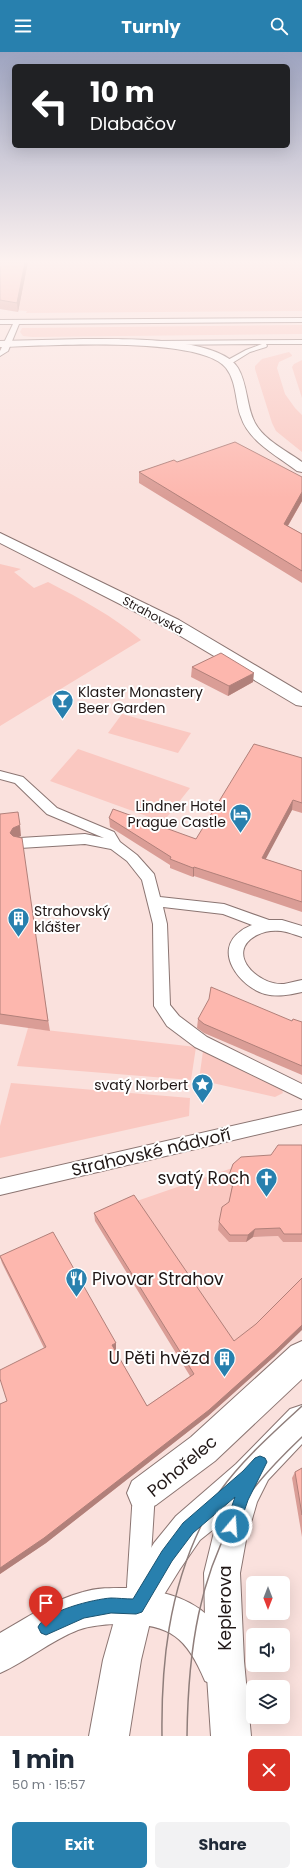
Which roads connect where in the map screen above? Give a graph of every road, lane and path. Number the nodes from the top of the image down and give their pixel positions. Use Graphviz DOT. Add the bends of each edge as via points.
graph roads {
  1 [pos="276,342"];
  2 [pos="302,342"];
  3 [pos="139,343"];
  4 [pos="2,347"];
  5 [pos="229,363"];
  6 [pos="302,468"];
  7 [pos="0,537"];
  8 [pos="302,702"];
  9 [pos="0,775"];
  10 [pos="20,843"];
  11 [pos="115,845"];
  12 [pos="154,901"];
  13 [pos="267,925"];
  14 [pos="302,932"];
  15 [pos="302,986"];
  16 [pos="302,1092"];
  17 [pos="302,1117"];
  18 [pos="0,1187"];
  19 [pos="302,1357"];
  20 [pos="302,1421"];
  21 [pos="260,1462"];
  22 [pos="144,1493"];
  23 [pos="136,1607"];
  24 [pos="0,1654"];
  25 [pos="230,1719"];
  26 [pos="109,1736"];
  1 -- 2 [label="lane"];
  1 -- 3 [label="lane"];
  1 -- 5 [label="lane" via="248,351"];
  3 -- 4 [label="main road"];
  3 -- 5 [label="main road" via="202,350"];
  5 -- 6 [label="main road" via="234,371 249,424"];
  7 -- 8 [label="main road, Strahovská" via="173,624"];
  9 -- 11 [label="lane" via="19,780 52,810 109,835"];
  10 -- 11 [label="lane" via="85,839"];
  11 -- 12 [label="lane" via="132,858 149,878"];
  12 -- 13 [label="lane" via="224,909"];
  12 -- 16 [label="lane" via="160,924 162,1006 173,1021 201,1042"];
  13 -- 14 [label="lane" via="290,927"];
  13 -- 15 [label="lane" via="248,933 241,940 235,956 237,965 250,981 260,986 284,991"];
  17 -- 18 [label="lane, Strahovské nádvoří"];
  19 -- 22 [label="main road, Pohořelec" via="203,1449"];
  20 -- 21 [label="main road"];
  21 -- 23 [label="main road" via="248,1476 188,1528 167,1556"];
  21 -- 25 [label="main road, Keplerova" via="240,1502 228,1540 222,1573"];
  22 -- 23 [label="lane, Pohořelec"];
  23 -- 24 [label="main road" via="111,1606 84,1610 57,1621"];
  23 -- 25 [label="main road" via="171,1612 190,1624 206,1643 218,1666"];
  23 -- 26 [label="main road" via="122,1660"];
}
